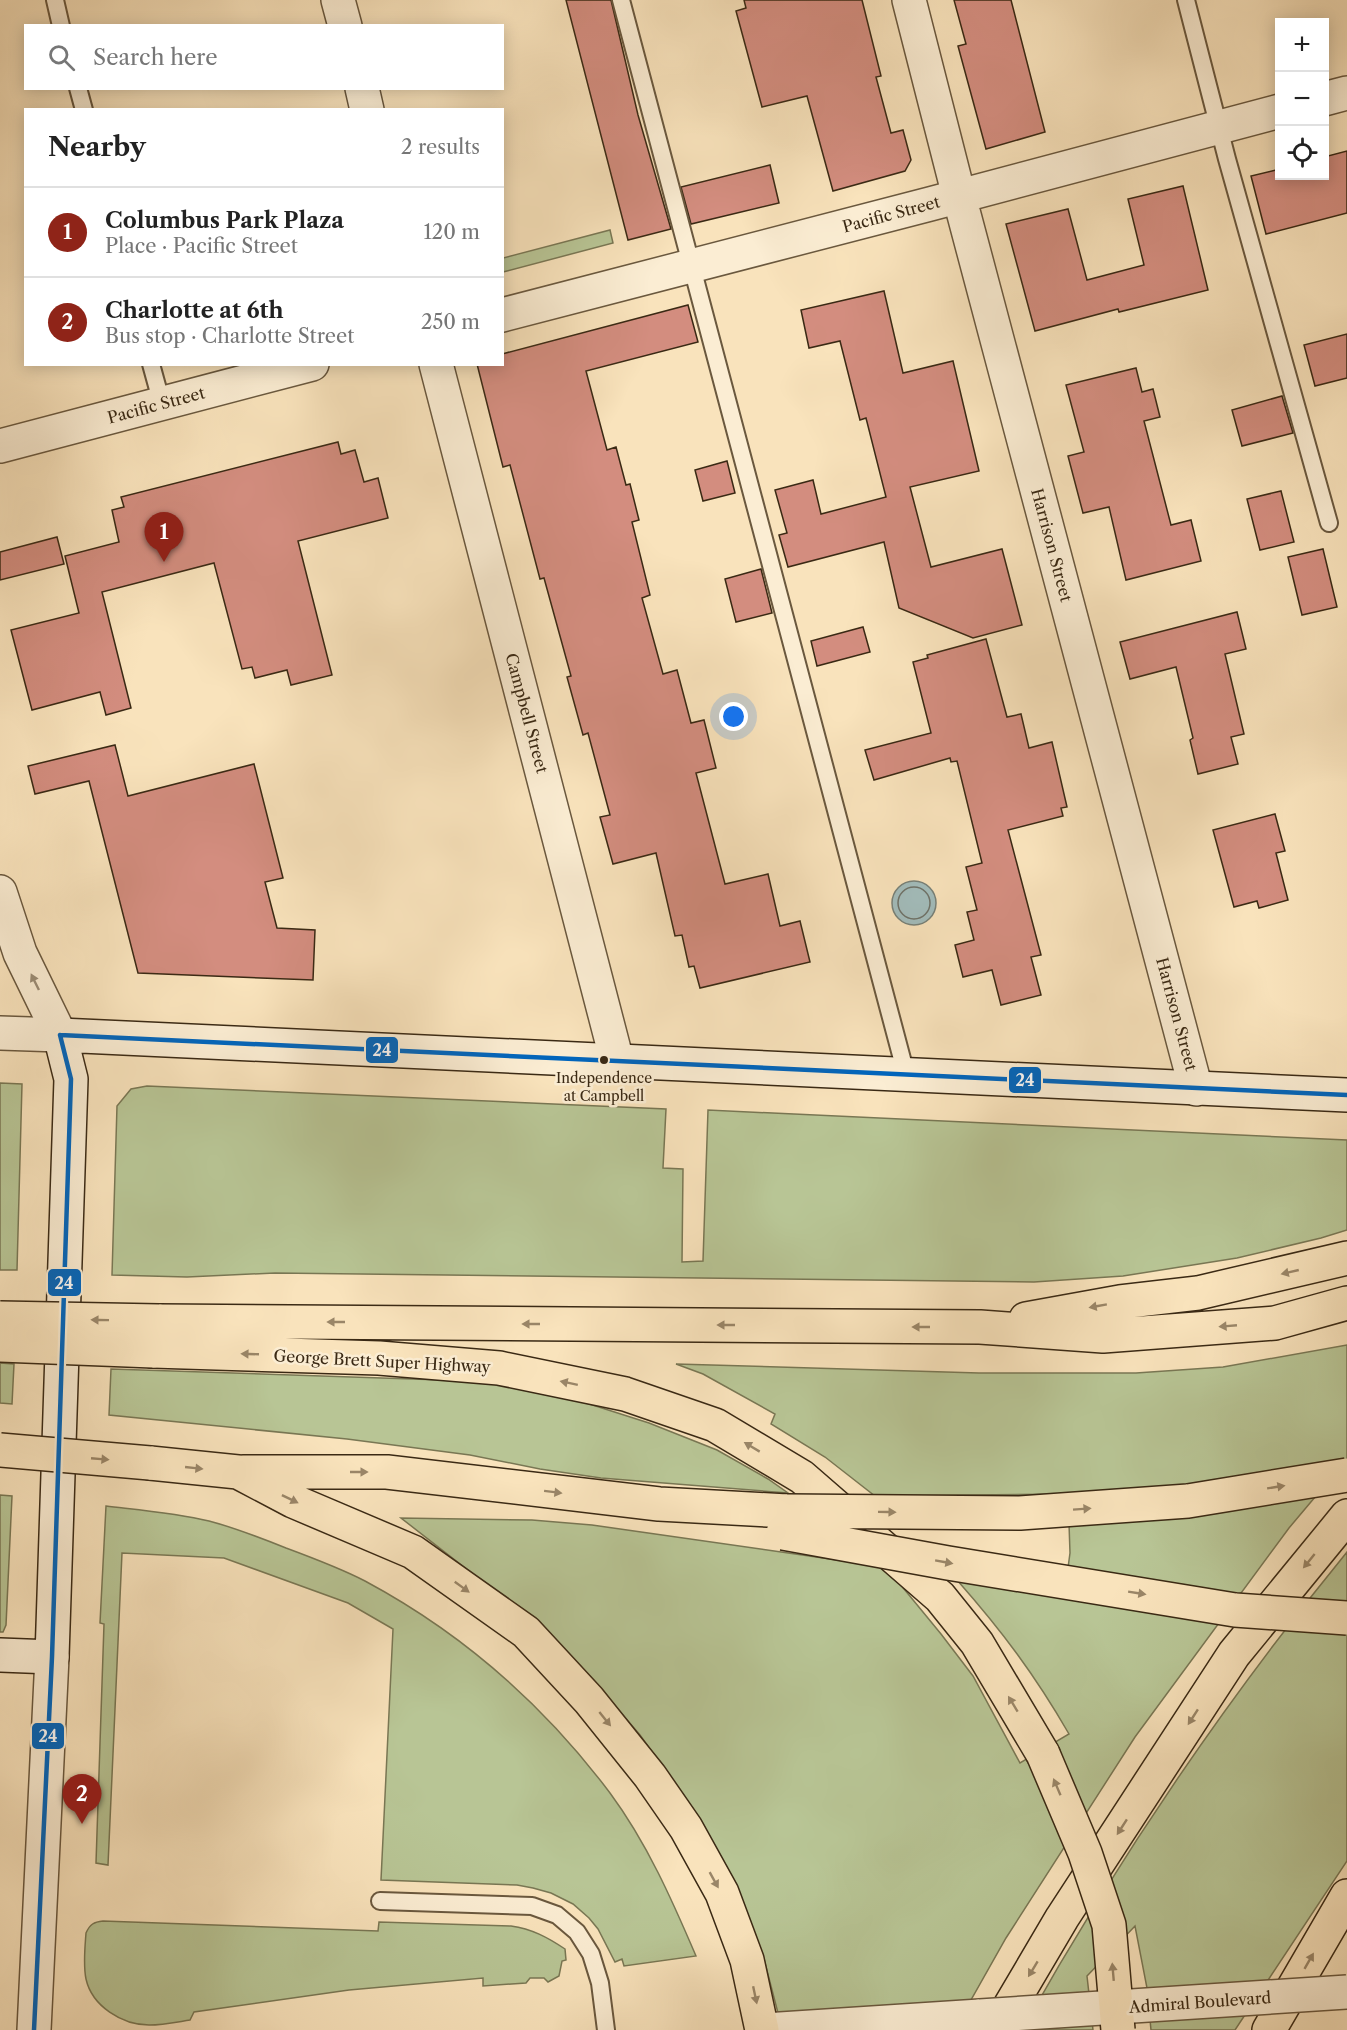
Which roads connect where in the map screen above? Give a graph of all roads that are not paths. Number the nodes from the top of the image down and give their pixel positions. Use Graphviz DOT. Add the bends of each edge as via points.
graph roads {
  1 [pos="55,0"];
  2 [pos="338,0"];
  3 [pos="621,0"];
  4 [pos="909,0"];
  5 [pos="1186,0"];
  6 [pos="61,24"];
  7 [pos="344,24"];
  8 [pos="79,90"];
  9 [pos="362,90"];
  10 [pos="1347,93"];
  11 [pos="1329,98"];
  12 [pos="83,108"];
  13 [pos="367,108"];
  14 [pos="1275,112"];
  15 [pos="1219,127"];
  16 [pos="959,196"];
  17 [pos="692,266"];
  18 [pos="504,314"];
  19 [pos="152,366"];
  20 [pos="304,366"];
  21 [pos="437,366"];
  22 [pos="162,404"];
  23 [pos="0,446"];
  24 [pos="1329,523"];
  25 [pos="0,892"];
  26 [pos="0,1033"];
  27 [pos="60,1035"];
  28 [pos="617,1061"];
  29 [pos="906,1074"];
  30 [pos="1196,1089"];
  31 [pos="1347,1095"];
  32 [pos="1347,1258"];
  33 [pos="1347,1303"];
  34 [pos="0,1318"];
  35 [pos="980,1327"];
  36 [pos="156,1336"];
  37 [pos="0,1346"];
  38 [pos="0,1450"];
  39 [pos="238,1472"];
  40 [pos="1347,1475"];
  41 [pos="1347,1516"];
  42 [pos="785,1522"];
  43 [pos="1347,1618"];
  44 [pos="0,1655"];
  45 [pos="52,1657"];
  46 [pos="1347,1896"];
  47 [pos="380,1901"];
  48 [pos="1347,1992"];
  49 [pos="34,2030"];
  50 [pos="606,2030"];
  51 [pos="763,2030"];
  52 [pos="996,2030"];
  53 [pos="1118,2030"];
  54 [pos="1269,2030"];
  1 -- 6 [label="lane"];
  2 -- 7 [label="street"];
  3 -- 17 [label="lane"];
  4 -- 16 [label="street, Harrison Street"];
  5 -- 15 [label="lane"];
  8 -- 12 [label="lane"];
  9 -- 13 [label="street"];
  10 -- 11 [label="street"];
  14 -- 15 [label="street, Pacific Street"];
  15 -- 16 [label="street, Pacific Street"];
  15 -- 24 [label="lane"];
  16 -- 17 [label="street, Pacific Street"];
  16 -- 30 [label="street, Harrison Street"];
  17 -- 18 [label="street, Pacific Street"];
  17 -- 29 [label="lane"];
  19 -- 22 [label="lane"];
  20 -- 22 [label="street, Pacific Street"];
  21 -- 28 [label="street, Campbell Street"];
  22 -- 23 [label="street, Pacific Street"];
  27 -- 25 [label="street, one-way" via="20,952"];
  26 -- 27 [label="street"];
  27 -- 28 [label="street"];
  27 -- 45 [label="street" via="71,1080"];
  28 -- 29 [label="street"];
  29 -- 30 [label="street"];
  30 -- 31 [label="street"];
  32 -- 35 [label="highway, one-way" via="1198,1293 1120,1302"];
  33 -- 35 [label="highway, one-way" via="1275,1323 1103,1336"];
  36 -- 34 [label="highway, one-way, bridge"];
  35 -- 36 [label="highway, one-way"];
  36 -- 37 [label="highway, George Brett Super Highway, bridge"];
  53 -- 36 [label="highway, George Brett Super Highway, one-way, bridge" via="1109,1925 1085,1853 1043,1754 977,1643 940,1597 802,1477 715,1425 625,1394 499,1368"];
  38 -- 39 [label="highway, one-way, bridge"];
  39 -- 42 [label="highway, one-way" via="387,1472"];
  39 -- 51 [label="highway, one-way" via="293,1501 413,1552 526,1632 589,1700 686,1828 722,1893 747,1960"];
  42 -- 40 [label="highway, one-way, bridge" via="1020,1514 1188,1502"];
  41 -- 52 [label="highway, one-way" via="1234,1653 1062,1918"];
  42 -- 43 [label="highway, one-way, bridge" via="948,1563 1235,1610"];
  44 -- 45 [label="street"];
  45 -- 49 [label="street"];
  54 -- 46 [label="highway, one-way"];
  47 -- 50 [label="lane" via="532,1906 556,1916 577,1932 591,1954 600,1983"];
  48 -- 51 [label="street, Admiral Boulevard, bridge"];
}
